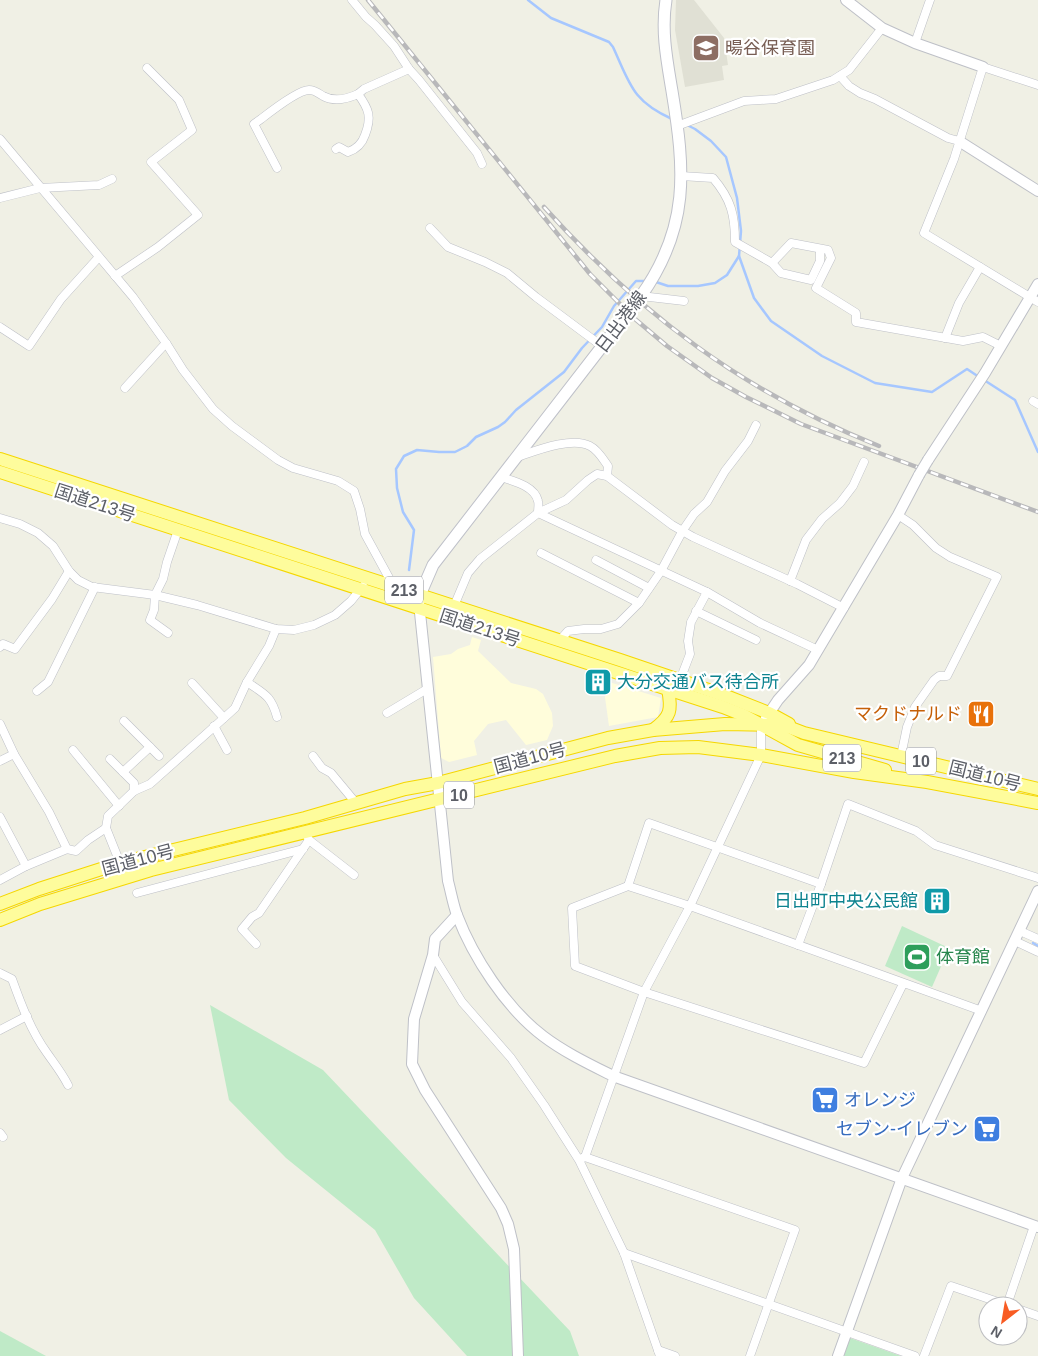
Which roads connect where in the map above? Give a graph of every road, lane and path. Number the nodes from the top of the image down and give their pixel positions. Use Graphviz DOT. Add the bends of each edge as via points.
graph roads {
  1 [pos="352,0"];
  2 [pos="666,0"];
  3 [pos="846,0"];
  4 [pos="930,0"];
  5 [pos="882,28"];
  6 [pos="915,43"];
  7 [pos="983,67"];
  8 [pos="147,68"];
  9 [pos="409,69"];
  10 [pos="840,76"];
  11 [pos="1038,85"];
  12 [pos="358,94"];
  13 [pos="677,124"];
  14 [pos="0,140"];
  15 [pos="959,141"];
  16 [pos="336,149"];
  17 [pos="482,164"];
  18 [pos="277,168"];
  19 [pos="682,176"];
  20 [pos="112,179"];
  21 [pos="40,188"];
  22 [pos="1038,191"];
  23 [pos="0,198"];
  24 [pos="430,228"];
  25 [pos="820,251"];
  26 [pos="98,258"];
  27 [pos="772,263"];
  28 [pos="980,267"];
  29 [pos="115,276"];
  30 [pos="1038,284"];
  31 [pos="641,296"];
  32 [pos="1034,300"];
  33 [pos="684,301"];
  34 [pos="0,327"];
  35 [pos="945,338"];
  36 [pos="166,343"];
  37 [pos="1001,346"];
  38 [pos="603,347"];
  39 [pos="125,388"];
  40 [pos="756,425"];
  41 [pos="516,457"];
  42 [pos="0,459"];
  43 [pos="864,462"];
  44 [pos="0,472"];
  45 [pos="501,476"];
  46 [pos="606,476"];
  47 [pos="538,513"];
  48 [pos="898,515"];
  49 [pos="0,518"];
  50 [pos="178,530"];
  51 [pos="683,530"];
  52 [pos="541,553"];
  53 [pos="596,560"];
  54 [pos="69,571"];
  55 [pos="661,571"];
  56 [pos="790,581"];
  57 [pos="364,583"];
  58 [pos="394,586"];
  59 [pos="95,587"];
  60 [pos="649,588"];
  61 [pos="707,592"];
  62 [pos="155,595"];
  63 [pos="419,601"];
  64 [pos="639,602"];
  65 [pos="454,606"];
  66 [pos="844,608"];
  67 [pos="696,611"];
  68 [pos="276,629"];
  69 [pos="168,633"];
  70 [pos="560,640"];
  71 [pos="756,640"];
  72 [pos="0,647"];
  73 [pos="818,650"];
  74 [pos="680,680"];
  75 [pos="247,682"];
  76 [pos="192,683"];
  77 [pos="427,689"];
  78 [pos="668,689"];
  79 [pos="37,691"];
  80 [pos="387,713"];
  81 [pos="769,713"];
  82 [pos="277,717"];
  83 [pos="224,718"];
  84 [pos="124,721"];
  85 [pos="0,724"];
  86 [pos="761,725"];
  87 [pos="214,726"];
  88 [pos="653,730"];
  89 [pos="804,733"];
  90 [pos="150,747"];
  91 [pos="74,750"];
  92 [pos="227,750"];
  93 [pos="14,754"];
  94 [pos="761,755"];
  95 [pos="159,756"];
  96 [pos="313,756"];
  97 [pos="901,756"];
  98 [pos="110,759"];
  99 [pos="0,761"];
  100 [pos="123,772"];
  101 [pos="438,782"];
  102 [pos="928,782"];
  103 [pos="1038,789"];
  104 [pos="134,790"];
  105 [pos="440,800"];
  106 [pos="356,803"];
  107 [pos="1038,803"];
  108 [pos="119,806"];
  109 [pos="0,818"];
  110 [pos="106,828"];
  111 [pos="307,836"];
  112 [pos="717,847"];
  113 [pos="67,849"];
  114 [pos="303,849"];
  115 [pos="120,863"];
  116 [pos="26,866"];
  117 [pos="354,875"];
  118 [pos="1038,878"];
  119 [pos="0,880"];
  120 [pos="821,884"];
  121 [pos="628,886"];
  122 [pos="1038,890"];
  123 [pos="137,893"];
  124 [pos="0,904"];
  125 [pos="690,906"];
  126 [pos="457,915"];
  127 [pos="0,920"];
  128 [pos="1020,931"];
  129 [pos="1038,939"];
  130 [pos="1015,941"];
  131 [pos="256,944"];
  132 [pos="798,946"];
  133 [pos="1038,952"];
  134 [pos="433,955"];
  135 [pos="0,973"];
  136 [pos="903,984"];
  137 [pos="644,992"];
  138 [pos="982,1011"];
  139 [pos="27,1016"];
  140 [pos="0,1030"];
  141 [pos="612,1076"];
  142 [pos="68,1085"];
  143 [pos="582,1158"];
  144 [pos="902,1178"];
  145 [pos="1036,1227"];
  146 [pos="624,1253"];
  147 [pos="980,1296"];
  148 [pos="1012,1296"];
  149 [pos="768,1305"];
  150 [pos="847,1332"];
  151 [pos="659,1353"];
  152 [pos="518,1356"];
  153 [pos="676,1356"];
  154 [pos="750,1356"];
  155 [pos="838,1356"];
  156 [pos="914,1356"];
  157 [pos="924,1356"];
  1 -- 9 [label="street" via="394,46"];
  2 -- 13 [label="main road, 日出港線" via="663,17 665,49"];
  3 -- 5 [label="street"];
  4 -- 6 [label="street"];
  5 -- 6 [label="street"];
  5 -- 10 [label="street" via="849,70"];
  6 -- 7 [label="street"];
  7 -- 11 [label="street"];
  7 -- 15 [label="street"];
  8 -- 29 [label="street" via="179,100 192,130 150,162 198,215 158,248"];
  9 -- 12 [label="street" via="364,88"];
  9 -- 17 [label="street" via="477,153"];
  10 -- 13 [label="street" via="776,99 744,101"];
  10 -- 15 [label="street" via="860,93"];
  12 -- 16 [label="street" via="370,122 363,141 355,150"];
  12 -- 18 [label="street" via="338,99 306,90 254,124"];
  13 -- 19 [label="main road, 日出港線"];
  14 -- 21 [label="street"];
  15 -- 22 [label="street"];
  15 -- 28 [label="street" via="924,233"];
  19 -- 27 [label="street" via="713,178 732,209 735,242"];
  19 -- 31 [label="main road, 日出港線" via="669,246"];
  20 -- 21 [label="street" via="99,185"];
  21 -- 23 [label="street"];
  21 -- 26 [label="street"];
  24 -- 38 [label="street" via="448,247 507,274"];
  25 -- 27 [label="street" via="820,261 811,280 781,273"];
  26 -- 29 [label="street"];
  26 -- 34 [label="street" via="61,299 29,346"];
  27 -- 35 [label="street" via="791,243 828,250 830,258 816,288 856,313 856,322"];
  28 -- 32 [label="street"];
  28 -- 35 [label="street"];
  29 -- 36 [label="street"];
  30 -- 32 [label="street"];
  31 -- 33 [label="street"];
  31 -- 38 [label="main road, 日出港線"];
  32 -- 37 [label="street"];
  35 -- 37 [label="street" via="963,341 983,337"];
  36 -- 39 [label="street"];
  36 -- 58 [label="street" via="212,409 232,426 293,468 338,481 354,491 365,534"];
  37 -- 48 [label="street, bridge" via="928,460"];
  38 -- 41 [label="main road, 日出港線"];
  40 -- 51 [label="street" via="707,502"];
  41 -- 45 [label="main road, 日出港線"];
  41 -- 46 [label="street" via="577,442 599,452 608,466"];
  42 -- 57 [label="highway, 国道213号 / 213"];
  43 -- 56 [label="street" via="853,486 806,540"];
  44 -- 50 [label="highway, 国道213号 / 213"];
  45 -- 47 [label="street" via="534,492"];
  45 -- 63 [label="main road, 日出港線" via="433,565"];
  46 -- 47 [label="street" via="597,474 566,500"];
  46 -- 51 [label="street"];
  47 -- 55 [label="street"];
  47 -- 65 [label="street" via="480,559 468,573"];
  48 -- 66 [label="street"];
  48 -- 97 [label="street" via="950,557 996,577 947,676 934,680 915,706"];
  49 -- 54 [label="street" via="38,533 53,546"];
  50 -- 57 [label="highway, 国道213号 / 213"];
  50 -- 62 [label="street"];
  51 -- 55 [label="street"];
  51 -- 56 [label="street"];
  52 -- 64 [label="street"];
  53 -- 60 [label="street"];
  54 -- 59 [label="street" via="78,580"];
  54 -- 72 [label="street" via="15,649 3,644"];
  55 -- 60 [label="street"];
  55 -- 61 [label="street"];
  56 -- 66 [label="street"];
  57 -- 58 [label="highway, 国道213号 / 213"];
  57 -- 63 [label="highway, 国道213号 / 213"];
  57 -- 68 [label="street" via="328,619 294,630"];
  58 -- 63 [label="highway, 国道213号 / 213"];
  59 -- 62 [label="street"];
  59 -- 79 [label="street" via="48,682"];
  60 -- 64 [label="street"];
  61 -- 67 [label="street"];
  61 -- 73 [label="street" via="760,623"];
  62 -- 68 [label="street"];
  62 -- 69 [label="street" via="150,620"];
  63 -- 65 [label="highway, 国道213号 / 213"];
  63 -- 77 [label="street"];
  63 -- 78 [label="highway, 国道213号 / 213"];
  64 -- 70 [label="street" via="618,624 601,629 568,631"];
  65 -- 70 [label="highway, 国道213号 / 213"];
  66 -- 73 [label="street"];
  67 -- 71 [label="street"];
  67 -- 74 [label="street" via="688,640 690,654"];
  68 -- 75 [label="street"];
  70 -- 74 [label="highway, 国道213号 / 213"];
  73 -- 81 [label="street"];
  74 -- 81 [label="highway, 国道213号 / 213"];
  75 -- 82 [label="street" via="273,703"];
  75 -- 83 [label="street" via="235,708"];
  76 -- 83 [label="street"];
  77 -- 80 [label="street"];
  77 -- 101 [label="street"];
  78 -- 86 [label="highway, 国道213号 / 213" via="736,712"];
  78 -- 88 [label="highway" via="668,716"];
  81 -- 86 [label="street"];
  81 -- 89 [label="highway, 国道213号 / 213"];
  83 -- 87 [label="street"];
  84 -- 90 [label="street"];
  85 -- 93 [label="street"];
  86 -- 88 [label="highway, 国道10号 / 10" via="725,724"];
  86 -- 89 [label="highway, 国道10号 / 10" via="783,725"];
  86 -- 94 [label="street"];
  86 -- 102 [label="highway, 国道213号 / 213" via="812,750"];
  87 -- 92 [label="street"];
  87 -- 104 [label="street" via="150,784"];
  88 -- 101 [label="highway, 国道10号 / 10" via="608,738"];
  89 -- 97 [label="highway, 国道10号 / 10"];
  90 -- 95 [label="street"];
  90 -- 100 [label="street"];
  91 -- 108 [label="street"];
  93 -- 99 [label="street"];
  93 -- 113 [label="street"];
  94 -- 102 [label="highway, 国道10号 / 10"];
  94 -- 105 [label="highway, 国道10号 / 10" via="698,747 660,748"];
  94 -- 112 [label="street"];
  96 -- 106 [label="street"];
  97 -- 103 [label="highway, 国道10号 / 10"];
  98 -- 100 [label="street"];
  100 -- 104 [label="street" via="134,784"];
  101 -- 105 [label="street"];
  101 -- 106 [label="highway, 国道10号 / 10"];
  102 -- 107 [label="highway, 国道10号 / 10"];
  104 -- 108 [label="street"];
  105 -- 111 [label="highway, 国道10号 / 10"];
  105 -- 126 [label="street" via="448,881"];
  106 -- 115 [label="highway, 国道10号 / 10"];
  108 -- 110 [label="street" via="108,816"];
  109 -- 116 [label="street"];
  110 -- 113 [label="street" via="76,851"];
  110 -- 115 [label="street"];
  111 -- 114 [label="street"];
  111 -- 117 [label="street"];
  111 -- 127 [label="highway, 国道10号 / 10" via="190,860 90,888"];
  112 -- 120 [label="street"];
  112 -- 121 [label="street" via="649,823"];
  112 -- 125 [label="street"];
  113 -- 116 [label="street"];
  114 -- 123 [label="street"];
  114 -- 131 [label="street" via="259,913 242,929"];
  115 -- 124 [label="highway, 国道10号 / 10"];
  116 -- 119 [label="street"];
  118 -- 120 [label="street" via="935,845 916,831 848,804"];
  120 -- 132 [label="street"];
  121 -- 125 [label="street"];
  121 -- 137 [label="street" via="572,908 575,966"];
  122 -- 128 [label="street"];
  125 -- 132 [label="street"];
  125 -- 137 [label="street"];
  126 -- 134 [label="street" via="435,939"];
  126 -- 141 [label="street" via="483,967 514,1009 542,1035"];
  128 -- 129 [label="street"];
  128 -- 130 [label="street"];
  130 -- 133 [label="street"];
  130 -- 138 [label="street"];
  132 -- 136 [label="street"];
  134 -- 143 [label="street" via="462,1002 511,1058"];
  134 -- 152 [label="street" via="414,1019 412,1064 508,1224 514,1249"];
  135 -- 139 [label="street" via="12,979"];
  136 -- 137 [label="street" via="864,1063"];
  136 -- 138 [label="street"];
  137 -- 141 [label="street"];
  138 -- 144 [label="street"];
  139 -- 140 [label="street"];
  139 -- 142 [label="street"];
  141 -- 143 [label="street"];
  141 -- 144 [label="street"];
  143 -- 146 [label="street"];
  143 -- 149 [label="street" via="795,1230"];
  144 -- 145 [label="street"];
  144 -- 150 [label="street"];
  145 -- 148 [label="street"];
  146 -- 149 [label="street"];
  146 -- 151 [label="street"];
  147 -- 157 [label="street" via="951,1286"];
  149 -- 150 [label="street"];
  149 -- 154 [label="street"];
  150 -- 155 [label="street"];
  150 -- 156 [label="street"];
  151 -- 153 [label="street"];
}
